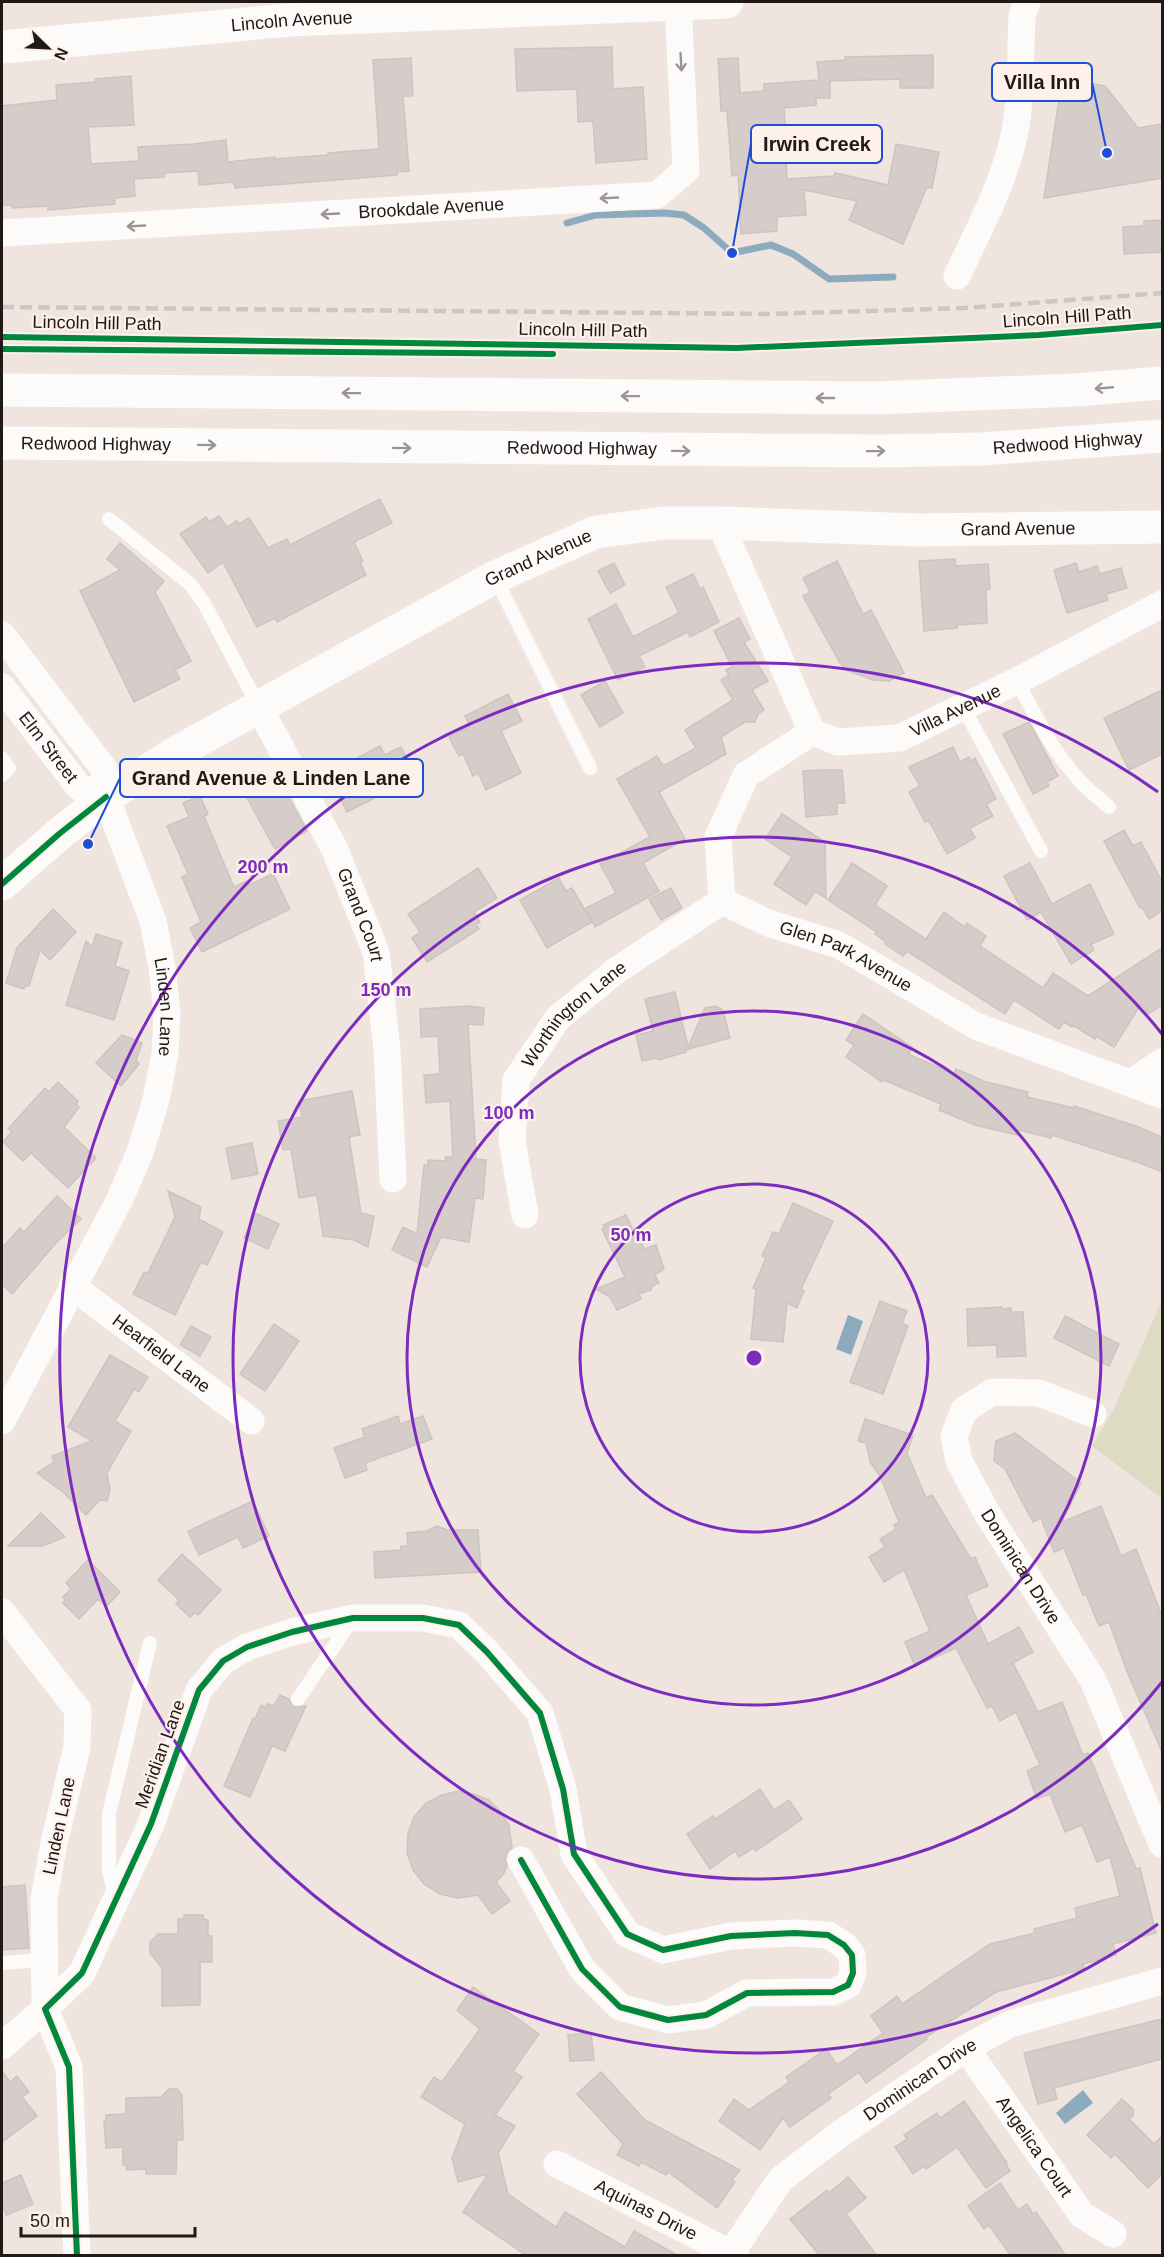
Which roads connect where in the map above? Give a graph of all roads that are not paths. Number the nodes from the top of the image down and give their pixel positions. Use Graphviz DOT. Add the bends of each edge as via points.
graph roads {
  1 [pos="727,2"];
  2 [pos="1027,2"];
  3 [pos="678,3"];
  4 [pos="2,47"];
  5 [pos="2,233"];
  6 [pos="957,276"];
  7 [pos="1162,383"];
  8 [pos="2,390"];
  9 [pos="1162,436"];
  10 [pos="2,443"];
  11 [pos="109,519"];
  12 [pos="720,523"];
  13 [pos="1162,527"];
  14 [pos="495,577"];
  15 [pos="1162,604"];
  16 [pos="2,635"];
  17 [pos="1017,681"];
  18 [pos="2,687"];
  19 [pos="258,705"];
  20 [pos="963,707"];
  21 [pos="812,732"];
  22 [pos="2,758"];
  23 [pos="590,768"];
  24 [pos="2,776"];
  25 [pos="106,797"];
  26 [pos="1109,807"];
  27 [pos="1041,851"];
  28 [pos="2,884"];
  29 [pos="722,901"];
  30 [pos="1162,1062"];
  31 [pos="1131,1083"];
  32 [pos="1162,1095"];
  33 [pos="393,1179"];
  34 [pos="525,1215"];
  35 [pos="72,1286"];
  36 [pos="1093,1414"];
  37 [pos="2,1421"];
  38 [pos="251,1421"];
  39 [pos="2,1612"];
  40 [pos="353,1618"];
  41 [pos="150,1643"];
  42 [pos="298,1699"];
  43 [pos="1162,1844"];
  44 [pos="521,1860"];
  45 [pos="116,1901"];
  46 [pos="45,1960"];
  47 [pos="2,1963"];
  48 [pos="1162,1981"];
  49 [pos="45,2009"];
  50 [pos="2,2046"];
  51 [pos="966,2048"];
  52 [pos="557,2163"];
  53 [pos="1113,2234"];
  54 [pos="732,2255"];
  55 [pos="77,2256"];
  1 -- 3 [label="main road, Lincoln Avenue"];
  2 -- 6 [label="street" via="1022,16 1017,115 1010,152"];
  3 -- 4 [label="main road, Lincoln Avenue" via="289,21"];
  3 -- 5 [label="street, Brookdale Avenue, one-way" via="686,170 657,195"];
  7 -- 8 [label="main road, one-way" via="875,398"];
  10 -- 9 [label="main road, Redwood Highway, one-way" via="881,452"];
  11 -- 19 [label="lane" via="190,584"];
  12 -- 13 [label="main road, Grand Avenue" via="918,530"];
  12 -- 14 [label="main road, Grand Avenue" via="664,524 596,532"];
  12 -- 21 [label="street"];
  14 -- 19 [label="main road, Grand Avenue"];
  14 -- 23 [label="lane"];
  15 -- 17 [label="street, Villa Avenue"];
  16 -- 25 [label="street, Linden Lane" via="104,769"];
  17 -- 20 [label="street, Villa Avenue"];
  17 -- 26 [label="lane" via="1062,759"];
  18 -- 25 [label="street, Elm Street" via="79,787"];
  19 -- 25 [label="main road, Grand Avenue"];
  19 -- 33 [label="street, Grand Court" via="335,850 376,952 387,1049"];
  20 -- 21 [label="street, Villa Avenue" via="899,738 838,742"];
  20 -- 27 [label="lane"];
  21 -- 29 [label="street" via="746,775 718,837"];
  22 -- 24 [label="lane" via="9,768"];
  25 -- 28 [label="main road, Grand Avenue"];
  25 -- 35 [label="street, Linden Lane" via="153,921 167,1012 165,1053 140,1152 120,1199"];
  29 -- 31 [label="street, Glen Park Avenue" via="768,923 839,945 976,1026"];
  29 -- 34 [label="street, Worthington Lane" via="617,970 558,1018 516,1080 512,1141"];
  30 -- 31 [label="street"];
  31 -- 32 [label="street, Glen Park Avenue"];
  35 -- 37 [label="street, Linden Lane"];
  35 -- 38 [label="street, Hearfield Lane"];
  36 -- 43 [label="street, Dominican Drive" via="1040,1393 992,1392 964,1410 954,1436 959,1461 988,1515 1093,1680"];
  39 -- 46 [label="street, Linden Lane" via="78,1710 76,1747 44,1899"];
  40 -- 42 [label="lane"];
  40 -- 44 [label="street, Meridian Lane" via="423,1618 459,1625 540,1713 563,1789 574,1854 627,1934 663,1950 731,1936 828,1935 852,1955 853,1973 848,1985 832,1992 747,1993 706,2015 668,2020 620,2007 582,1969"];
  40 -- 45 [label="street, Meridian Lane" via="247,1647 217,1668 199,1690 151,1824"];
  41 -- 45 [label="lane" via="109,1814 109,1870"];
  45 -- 49 [label="street, Meridian Lane" via="82,1972"];
  46 -- 47 [label="lane"];
  46 -- 49 [label="street, Linden Lane"];
  48 -- 51 [label="street, Dominican Drive" via="1010,2024"];
  49 -- 50 [label="street"];
  49 -- 55 [label="street" via="69,2067"];
  51 -- 53 [label="street, Angelica Court" via="1082,2215"];
  51 -- 54 [label="street, Dominican Drive" via="781,2179"];
  52 -- 54 [label="street, Aquinas Drive"];
}
